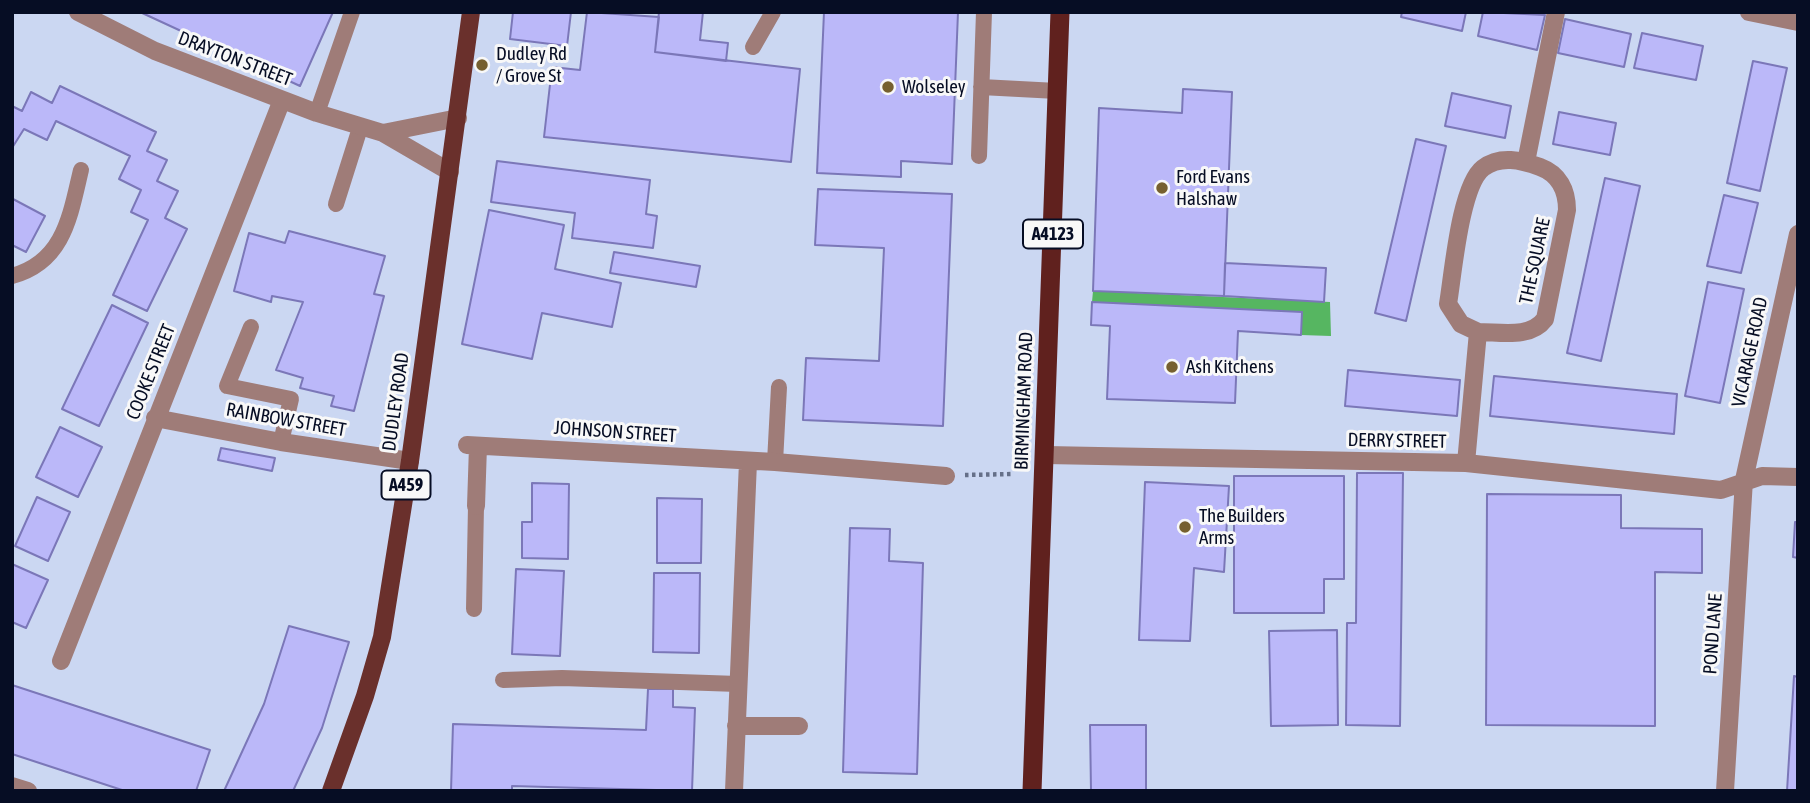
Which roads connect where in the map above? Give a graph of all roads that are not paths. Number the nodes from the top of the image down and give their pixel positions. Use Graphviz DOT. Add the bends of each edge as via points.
graph roads {
  1 [pos="78,12"];
  2 [pos="352,12"];
  3 [pos="471,12"];
  4 [pos="773,12"];
  5 [pos="984,12"];
  6 [pos="1060,12"];
  7 [pos="1556,12"];
  8 [pos="1749,12"];
  9 [pos="1798,22"];
  10 [pos="753,47"];
  11 [pos="981,87"];
  12 [pos="1057,91"];
  13 [pos="282,100"];
  14 [pos="317,113"];
  15 [pos="458,118"];
  16 [pos="360,128"];
  17 [pos="383,133"];
  18 [pos="979,156"];
  19 [pos="1526,162"];
  20 [pos="82,170"];
  21 [pos="450,172"];
  22 [pos="336,204"];
  23 [pos="1798,234"];
  24 [pos="12,276"];
  25 [pos="251,327"];
  26 [pos="1478,332"];
  27 [pos="779,387"];
  28 [pos="155,418"];
  29 [pos="281,442"];
  30 [pos="1046,455"];
  31 [pos="410,461"];
  32 [pos="748,462"];
  33 [pos="775,462"];
  34 [pos="1466,463"];
  35 [pos="946,476"];
  36 [pos="1798,477"];
  37 [pos="1744,480"];
  38 [pos="476,506"];
  39 [pos="474,609"];
  40 [pos="61,661"];
  41 [pos="503,680"];
  42 [pos="738,684"];
  43 [pos="736,726"];
  44 [pos="799,726"];
  45 [pos="12,786"];
  46 [pos="27,791"];
  47 [pos="331,791"];
  48 [pos="734,791"];
  49 [pos="1032,791"];
  50 [pos="1725,791"];
  1 -- 13 [label="street, DRAYTON STREET" via="155,51"];
  2 -- 14 [label="lane"];
  3 -- 15 [label="main road, DUDLEY ROAD / A459"];
  4 -- 10 [label="lane"];
  5 -- 11 [label="lane"];
  6 -- 12 [label="highway, BIRMINGHAM ROAD / A4123"];
  7 -- 19 [label="street"];
  8 -- 9 [label="street"];
  11 -- 12 [label="lane"];
  11 -- 18 [label="lane"];
  12 -- 30 [label="highway, BIRMINGHAM ROAD / A4123"];
  13 -- 14 [label="street, DRAYTON STREET"];
  13 -- 28 [label="street, COOKE STREET"];
  14 -- 16 [label="street, DRAYTON STREET"];
  15 -- 17 [label="street, DRAYTON STREET"];
  15 -- 21 [label="main road, DUDLEY ROAD / A459"];
  16 -- 17 [label="street, DRAYTON STREET"];
  16 -- 22 [label="lane"];
  17 -- 21 [label="street, DRAYTON STREET"];
  19 -- 26 [label="street, THE SQUARE" via="1503,159 1491,163 1476,177 1468,195 1448,304 1461,324"];
  19 -- 26 [label="street, THE SQUARE" via="1555,176 1567,197 1545,319 1522,333"];
  20 -- 24 [label="lane" via="60,241 47,259"];
  21 -- 31 [label="main road, DUDLEY ROAD / A459"];
  23 -- 37 [label="street, VICARAGE ROAD"];
  25 -- 29 [label="lane" via="227,386 290,399"];
  26 -- 34 [label="street"];
  27 -- 33 [label="lane"];
  28 -- 29 [label="street, RAINBOW STREET"];
  28 -- 40 [label="street, COOKE STREET"];
  29 -- 31 [label="street, RAINBOW STREET"];
  30 -- 34 [label="street, DERRY STREET"];
  30 -- 49 [label="highway, BIRMINGHAM ROAD / A4123"];
  31 -- 47 [label="main road, DUDLEY ROAD / A459" via="382,637"];
  32 -- 33 [label="street, JOHNSON STREET"];
  32 -- 38 [label="street, JOHNSON STREET" via="473,445"];
  32 -- 42 [label="street"];
  33 -- 35 [label="street, JOHNSON STREET"];
  34 -- 37 [label="street, DERRY STREET" via="1721,490"];
  36 -- 37 [label="street, DERRY STREET"];
  37 -- 50 [label="street, POND LANE"];
  38 -- 39 [label="lane"];
  41 -- 42 [label="lane"];
  42 -- 43 [label="street"];
  43 -- 44 [label="street"];
  43 -- 48 [label="street"];
  45 -- 46 [label="street"];
}
